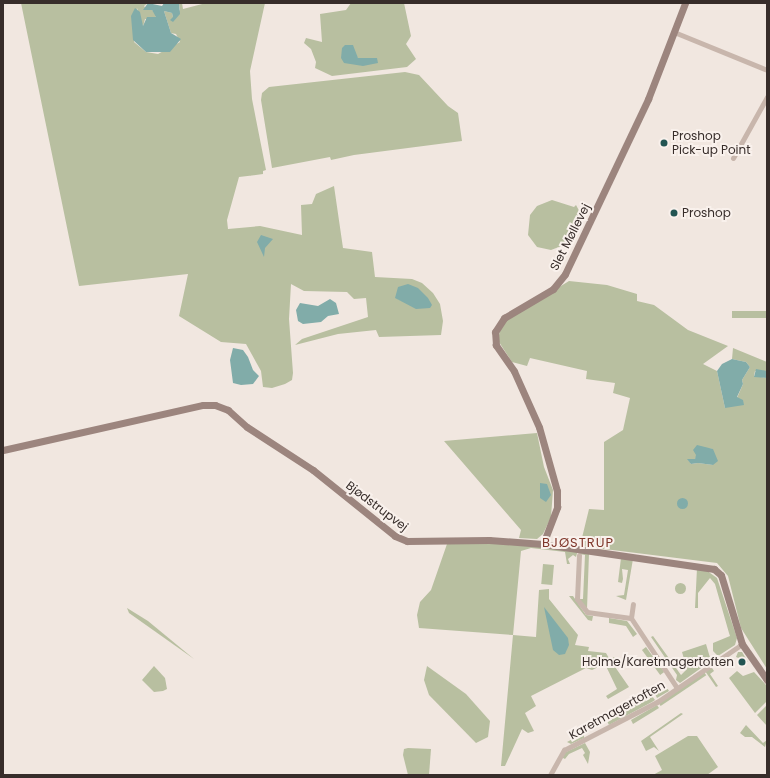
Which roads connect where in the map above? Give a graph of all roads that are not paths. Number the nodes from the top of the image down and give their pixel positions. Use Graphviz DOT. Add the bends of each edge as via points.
graph roads {
  1 [pos="685,3"];
  2 [pos="674,32"];
  3 [pos="767,70"];
  4 [pos="767,97"];
  5 [pos="733,158"];
  6 [pos="3,450"];
  7 [pos="544,544"];
  8 [pos="579,555"];
  9 [pos="633,604"];
  10 [pos="631,618"];
  11 [pos="742,644"];
  12 [pos="767,680"];
  13 [pos="677,688"];
  14 [pos="550,775"];
  1 -- 2 [label="street, Slet Møllevej"];
  2 -- 3 [label="street"];
  2 -- 7 [label="street, Slet Møllevej" via="648,100 565,274 553,289 504,318 495,332 496,345 514,371 542,434 548,468 557,491 558,507"];
  4 -- 5 [label="street"];
  6 -- 7 [label="street, Bjødstrupvej" via="203,404 215,405 228,410 246,427 313,470 401,539 488,540"];
  7 -- 11 [label="street, Bjødstrupvej" via="714,569 721,575"];
  8 -- 10 [label="street" via="577,599 587,612"];
  9 -- 10 [label="street"];
  10 -- 13 [label="street"];
  11 -- 12 [label="street, Bjødstrupvej"];
  11 -- 13 [label="street, Karetmagertoften"];
  13 -- 14 [label="street, Karetmagertoften" via="628,718 564,750"];
}
